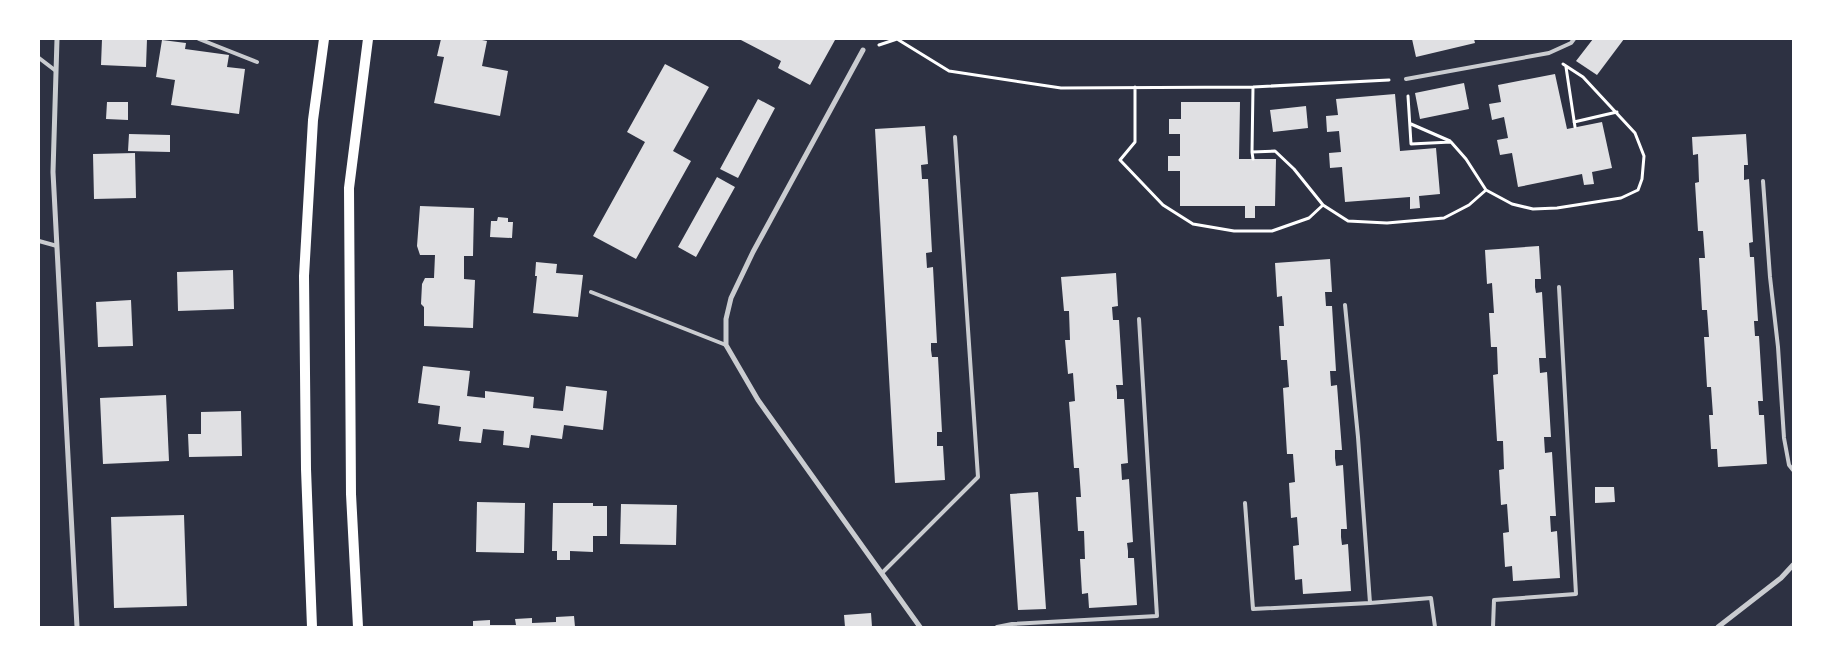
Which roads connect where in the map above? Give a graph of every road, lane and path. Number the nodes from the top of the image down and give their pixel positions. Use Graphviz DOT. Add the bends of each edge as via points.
graph roads {
  1 [pos="58,39"];
  2 [pos="199,39"];
  3 [pos="324,39"];
  4 [pos="368,39"];
  5 [pos="897,39"];
  6 [pos="1574,39"];
  7 [pos="862,50"];
  8 [pos="1549,53"];
  9 [pos="39,58"];
  10 [pos="257,62"];
  11 [pos="1566,66"];
  12 [pos="56,71"];
  13 [pos="1406,79"];
  14 [pos="1134,87"];
  15 [pos="1253,87"];
  16 [pos="1617,112"];
  17 [pos="1574,122"];
  18 [pos="1411,124"];
  19 [pos="1575,127"];
  20 [pos="955,136"];
  21 [pos="1451,142"];
  22 [pos="1411,144"];
  23 [pos="1411,150"];
  24 [pos="1252,152"];
  25 [pos="1253,159"];
  26 [pos="1763,181"];
  27 [pos="1486,190"];
  28 [pos="1323,205"];
  29 [pos="39,241"];
  30 [pos="57,246"];
  31 [pos="1559,287"];
  32 [pos="591,292"];
  33 [pos="1345,305"];
  34 [pos="1139,319"];
  35 [pos="726,345"];
  36 [pos="1793,470"];
  37 [pos="1245,502"];
  38 [pos="1793,565"];
  39 [pos="882,573"];
  40 [pos="1370,603"];
  41 [pos="77,627"];
  42 [pos="312,627"];
  43 [pos="358,627"];
  44 [pos="920,627"];
  45 [pos="998,627"];
  46 [pos="1435,627"];
  47 [pos="1493,627"];
  48 [pos="1718,627"];
  1 -- 12 [label="street"];
  2 -- 10 [label="lane"];
  3 -- 42 [label="main road" via="313,120 304,276"];
  4 -- 43 [label="main road" via="349,188 351,494"];
  5 -- 14 [label="path" via="949,71 1061,88"];
  6 -- 8 [label="lane"];
  7 -- 35 [label="street" via="731,298 726,318"];
  8 -- 11 [label="path"];
  8 -- 13 [label="lane"];
  9 -- 12 [label="lane"];
  11 -- 16 [label="path" via="1583,77"];
  11 -- 17 [label="path"];
  12 -- 30 [label="street" via="53,172"];
  13 -- 15 [label="path"];
  13 -- 18 [label="path"];
  14 -- 15 [label="path"];
  14 -- 28 [label="path" via="1135,142 1120,160 1163,205 1193,224 1234,231 1272,231 1309,218"];
  15 -- 24 [label="path"];
  16 -- 17 [label="path"];
  16 -- 27 [label="path" via="1635,133 1644,156 1638,190 1622,198 1533,209 1512,204"];
  17 -- 19 [label="path"];
  18 -- 21 [label="path"];
  18 -- 22 [label="path"];
  20 -- 39 [label="lane" via="978,478"];
  21 -- 22 [label="path"];
  21 -- 27 [label="path"];
  22 -- 23 [label="path"];
  24 -- 25 [label="path"];
  24 -- 28 [label="path" via="1275,151"];
  26 -- 36 [label="lane" via="1784,438"];
  27 -- 28 [label="path" via="1469,205 1444,218 1387,223 1348,221"];
  29 -- 30 [label="lane"];
  30 -- 41 [label="street"];
  31 -- 47 [label="lane" via="1576,594 1494,600"];
  32 -- 35 [label="lane"];
  33 -- 40 [label="lane"];
  34 -- 45 [label="lane" via="1158,616"];
  35 -- 39 [label="street" via="758,400"];
  37 -- 40 [label="lane" via="1253,609"];
  38 -- 48 [label="street"];
  39 -- 44 [label="street"];
  40 -- 46 [label="lane" via="1432,598"];
}
